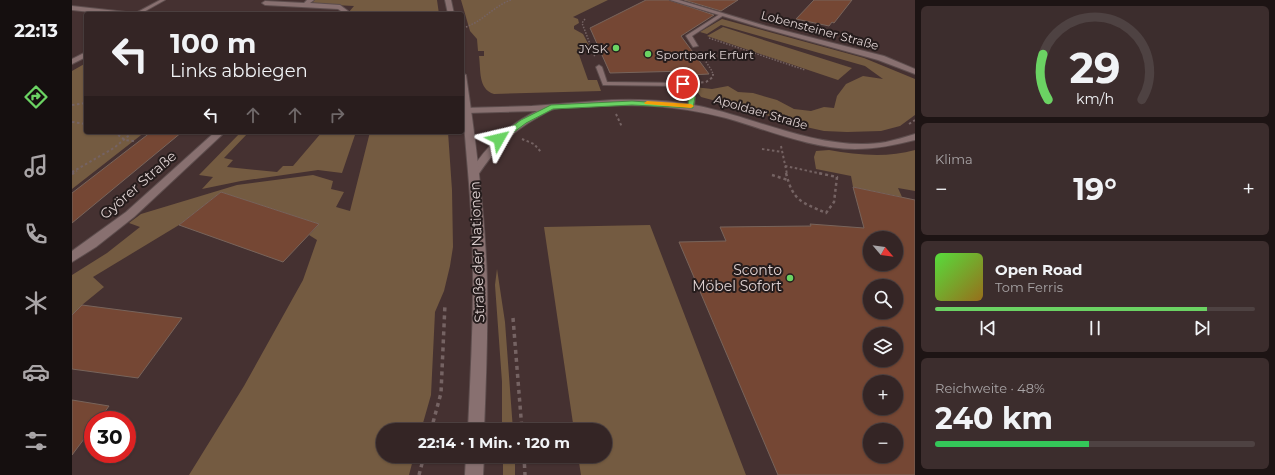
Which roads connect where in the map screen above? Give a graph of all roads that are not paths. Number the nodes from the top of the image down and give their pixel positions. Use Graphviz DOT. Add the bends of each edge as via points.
graph roads {
  1 [pos="163,0"];
  2 [pos="311,0"];
  3 [pos="448,0"];
  4 [pos="673,0"];
  5 [pos="267,2"];
  6 [pos="305,5"];
  7 [pos="72,8"];
  8 [pos="108,12"];
  9 [pos="140,12"];
  10 [pos="345,12"];
  11 [pos="451,12"];
  12 [pos="722,15"];
  13 [pos="695,46"];
  14 [pos="84,55"];
  15 [pos="72,62"];
  16 [pos="599,67"];
  17 [pos="915,72"];
  18 [pos="464,92"];
  19 [pos="551,107"];
  20 [pos="691,107"];
  21 [pos="466,110"];
  22 [pos="218,134"];
  23 [pos="915,137"];
  24 [pos="474,173"];
  25 [pos="72,257"];
  26 [pos="476,423"];
  27 [pos="475,463"];
  28 [pos="474,475"];
  1 -- 9 [label="lane"];
  2 -- 6 [label="street"];
  3 -- 11 [label="street"];
  4 -- 12 [label="street, Lobensteiner Straße"];
  5 -- 6 [label="street"];
  6 -- 10 [label="street" via="340,7"];
  7 -- 8 [label="street"];
  12 -- 13 [label="lane" via="689,36"];
  12 -- 17 [label="street, Lobensteiner Straße" via="881,58"];
  14 -- 15 [label="street"];
  16 -- 20 [label="lane" via="605,84 683,84 692,97"];
  18 -- 21 [label="street, Straße der Nationen"];
  19 -- 20 [label="street, Apoldaer Straße" via="632,103"];
  19 -- 21 [label="street, Apoldaer Straße"];
  19 -- 24 [label="street, Apoldaer Straße" via="504,135"];
  20 -- 23 [label="street, Apoldaer Straße" via="805,138 838,144 888,145"];
  21 -- 24 [label="street, Straße der Nationen"];
  22 -- 25 [label="street, Györer Straße" via="127,217"];
  24 -- 26 [label="street, Straße der Nationen" via="480,279"];
  27 -- 28 [label="street"];
}
